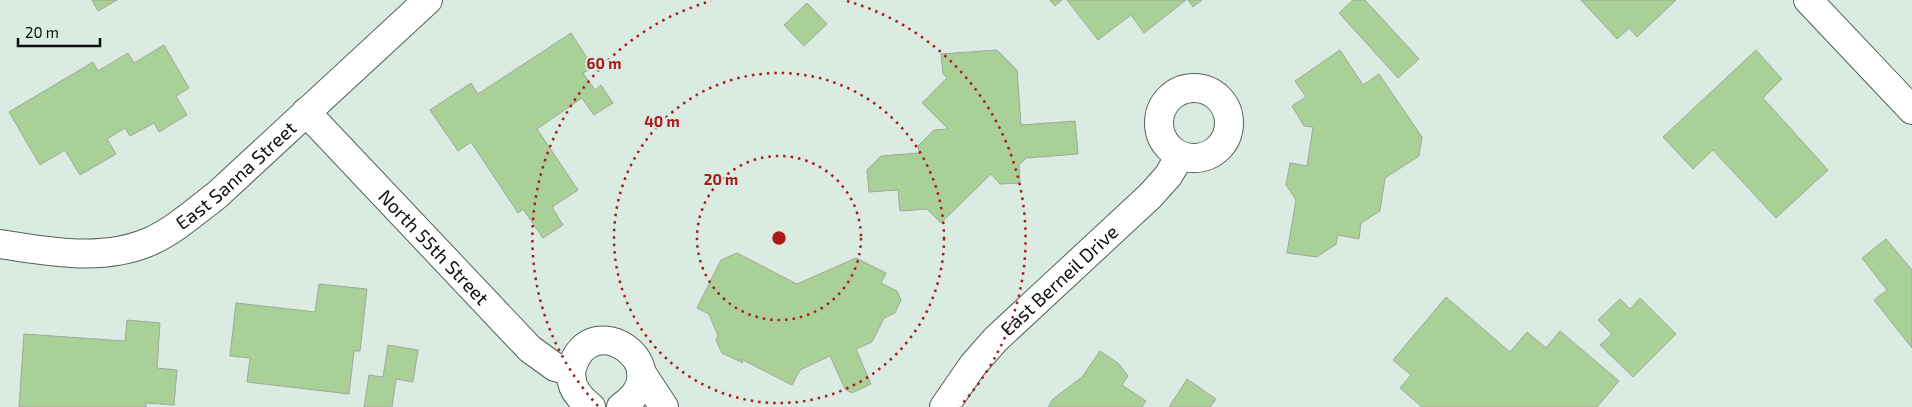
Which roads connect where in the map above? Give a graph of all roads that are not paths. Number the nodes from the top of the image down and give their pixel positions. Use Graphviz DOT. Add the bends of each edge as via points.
graph roads {
  1 [pos="428,0"];
  2 [pos="1808,0"];
  3 [pos="1912,110"];
  4 [pos="306,112"];
  5 [pos="1180,156"];
  6 [pos="0,244"];
  7 [pos="572,371"];
  8 [pos="641,372"];
  9 [pos="591,407"];
  10 [pos="621,407"];
  11 [pos="664,407"];
  12 [pos="944,407"];
  1 -- 4 [label="street, East Sanna Street"];
  2 -- 3 [label="street"];
  4 -- 6 [label="street, East Sanna Street" via="217,196 151,241 104,253 48,252"];
  4 -- 7 [label="street, North 55th Street" via="530,348 555,367"];
  5 -- 12 [label="street, East Berneil Drive" via="1150,196 996,339 949,396"];
  7 -- 8 [label="street" via="576,357 586,346 600,341 615,341 628,347 638,358"];
  7 -- 9 [label="street" via="572,385 579,398"];
  8 -- 10 [label="street" via="640,387 632,400"];
  8 -- 11 [label="street"];
}
